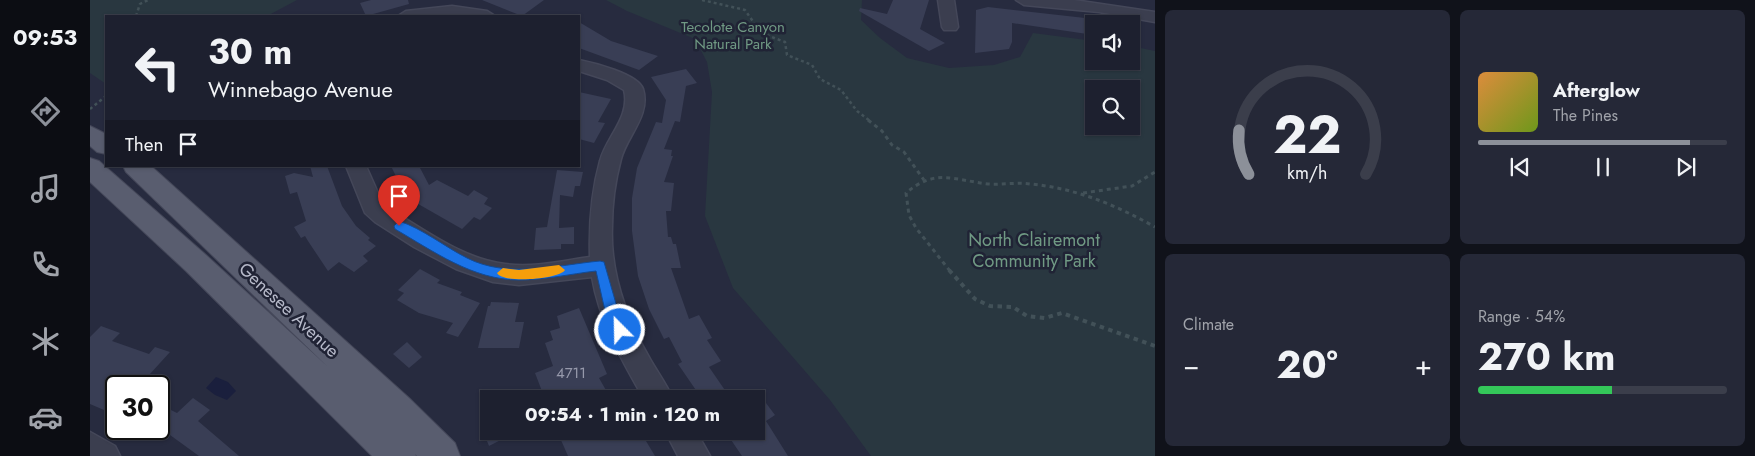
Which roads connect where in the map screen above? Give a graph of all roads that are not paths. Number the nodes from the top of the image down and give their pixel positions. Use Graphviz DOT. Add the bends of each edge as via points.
graph roads {
  1 [pos="946,0"];
  2 [pos="1024,0"];
  3 [pos="1096,4"];
  4 [pos="418,15"];
  5 [pos="478,15"];
  6 [pos="1155,17"];
  7 [pos="950,27"];
  8 [pos="582,66"];
  9 [pos="90,134"];
  10 [pos="105,145"];
  11 [pos="90,167"];
  12 [pos="136,167"];
  13 [pos="356,167"];
  14 [pos="600,266"];
  15 [pos="653,390"];
  16 [pos="685,440"];
  17 [pos="90,447"];
  18 [pos="105,456"];
  19 [pos="398,456"];
  20 [pos="442,456"];
  21 [pos="695,456"];
  1 -- 7 [label="street"];
  2 -- 3 [label="street"];
  3 -- 6 [label="street"];
  4 -- 5 [label="street" via="452,12"];
  8 -- 14 [label="street" via="613,76 633,87 636,104 610,160 600,222"];
  9 -- 10 [label="main road"];
  11 -- 19 [label="main road, Genesee Avenue" via="196,263"];
  12 -- 20 [label="main road, Genesee Avenue" via="397,410"];
  13 -- 14 [label="street" via="373,207 383,216 464,263 493,272 519,275"];
  14 -- 15 [label="street" via="613,315"];
  16 -- 21 [label="street"];
  17 -- 18 [label="street"];
}
